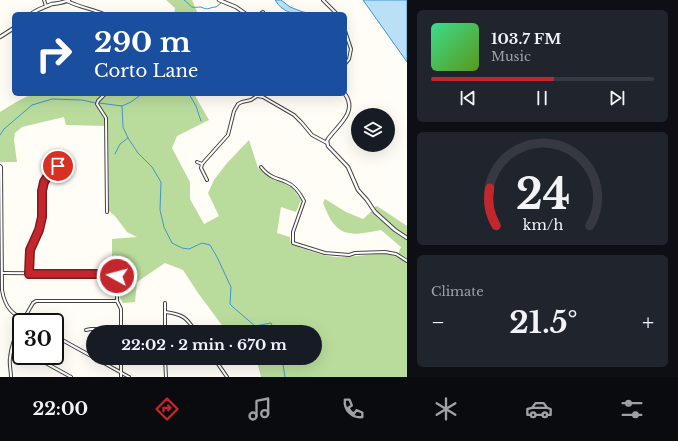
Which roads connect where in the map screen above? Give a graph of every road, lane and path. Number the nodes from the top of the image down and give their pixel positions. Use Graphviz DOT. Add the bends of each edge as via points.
graph roads {
  1 [pos="44,0"];
  2 [pos="68,0"];
  3 [pos="219,0"];
  4 [pos="322,0"];
  5 [pos="46,6"];
  6 [pos="34,12"];
  7 [pos="100,12"];
  8 [pos="243,12"];
  9 [pos="335,12"];
  10 [pos="12,29"];
  11 [pos="347,37"];
  12 [pos="0,38"];
  13 [pos="347,62"];
  14 [pos="103,96"];
  15 [pos="256,96"];
  16 [pos="260,96"];
  17 [pos="346,96"];
  18 [pos="327,143"];
  19 [pos="197,162"];
  20 [pos="202,164"];
  21 [pos="58,166"];
  22 [pos="1,167"];
  23 [pos="260,167"];
  24 [pos="207,180"];
  25 [pos="107,212"];
  26 [pos="407,238"];
  27 [pos="407,261"];
  28 [pos="2,274"];
  29 [pos="29,274"];
  30 [pos="117,300"];
  31 [pos="165,303"];
  32 [pos="165,312"];
  33 [pos="13,313"];
  34 [pos="27,313"];
  35 [pos="121,325"];
  36 [pos="165,325"];
  37 [pos="191,325"];
  38 [pos="64,341"];
  39 [pos="12,348"];
  40 [pos="11,352"];
  41 [pos="86,353"];
  42 [pos="49,365"];
  43 [pos="108,365"];
  44 [pos="121,365"];
  45 [pos="165,365"];
  46 [pos="219,365"];
  47 [pos="121,372"];
  48 [pos="11,377"];
  49 [pos="71,377"];
  50 [pos="121,377"];
  51 [pos="129,377"];
  52 [pos="166,377"];
  53 [pos="227,377"];
  1 -- 5 [label="street"];
  2 -- 5 [label="street"];
  2 -- 7 [label="street"];
  3 -- 8 [label="street"];
  4 -- 9 [label="street"];
  5 -- 6 [label="street"];
  10 -- 12 [label="street"];
  11 -- 13 [label="street" via="351,49"];
  14 -- 25 [label="street" via="97,104 106,118"];
  15 -- 20 [label="street" via="238,104 228,135"];
  16 -- 18 [label="street" via="294,116 312,135"];
  17 -- 18 [label="street" via="350,104 348,112 329,136"];
  18 -- 26 [label="street" via="348,167 358,190 375,212"];
  19 -- 20 [label="street"];
  20 -- 24 [label="street" via="201,168"];
  21 -- 29 [label="street" via="44,182 42,217 30,250"];
  22 -- 28 [label="street"];
  23 -- 27 [label="street" via="274,178 288,182 304,201 293,232 293,243 325,253 349,256 385,252 396,254"];
  28 -- 29 [label="street"];
  28 -- 33 [label="street" via="4,298"];
  29 -- 30 [label="street" via="114,274 117,276"];
  30 -- 34 [label="street" via="36,301"];
  30 -- 35 [label="street" via="121,309"];
  31 -- 32 [label="street"];
  32 -- 36 [label="street"];
  32 -- 37 [label="street" via="184,317"];
  38 -- 41 [label="street"];
  39 -- 40 [label="street"];
  40 -- 48 [label="street"];
  42 -- 49 [label="street"];
  43 -- 47 [label="street"];
  44 -- 47 [label="street"];
  45 -- 52 [label="street"];
  46 -- 53 [label="street"];
  47 -- 50 [label="street"];
  47 -- 51 [label="street"];
}
